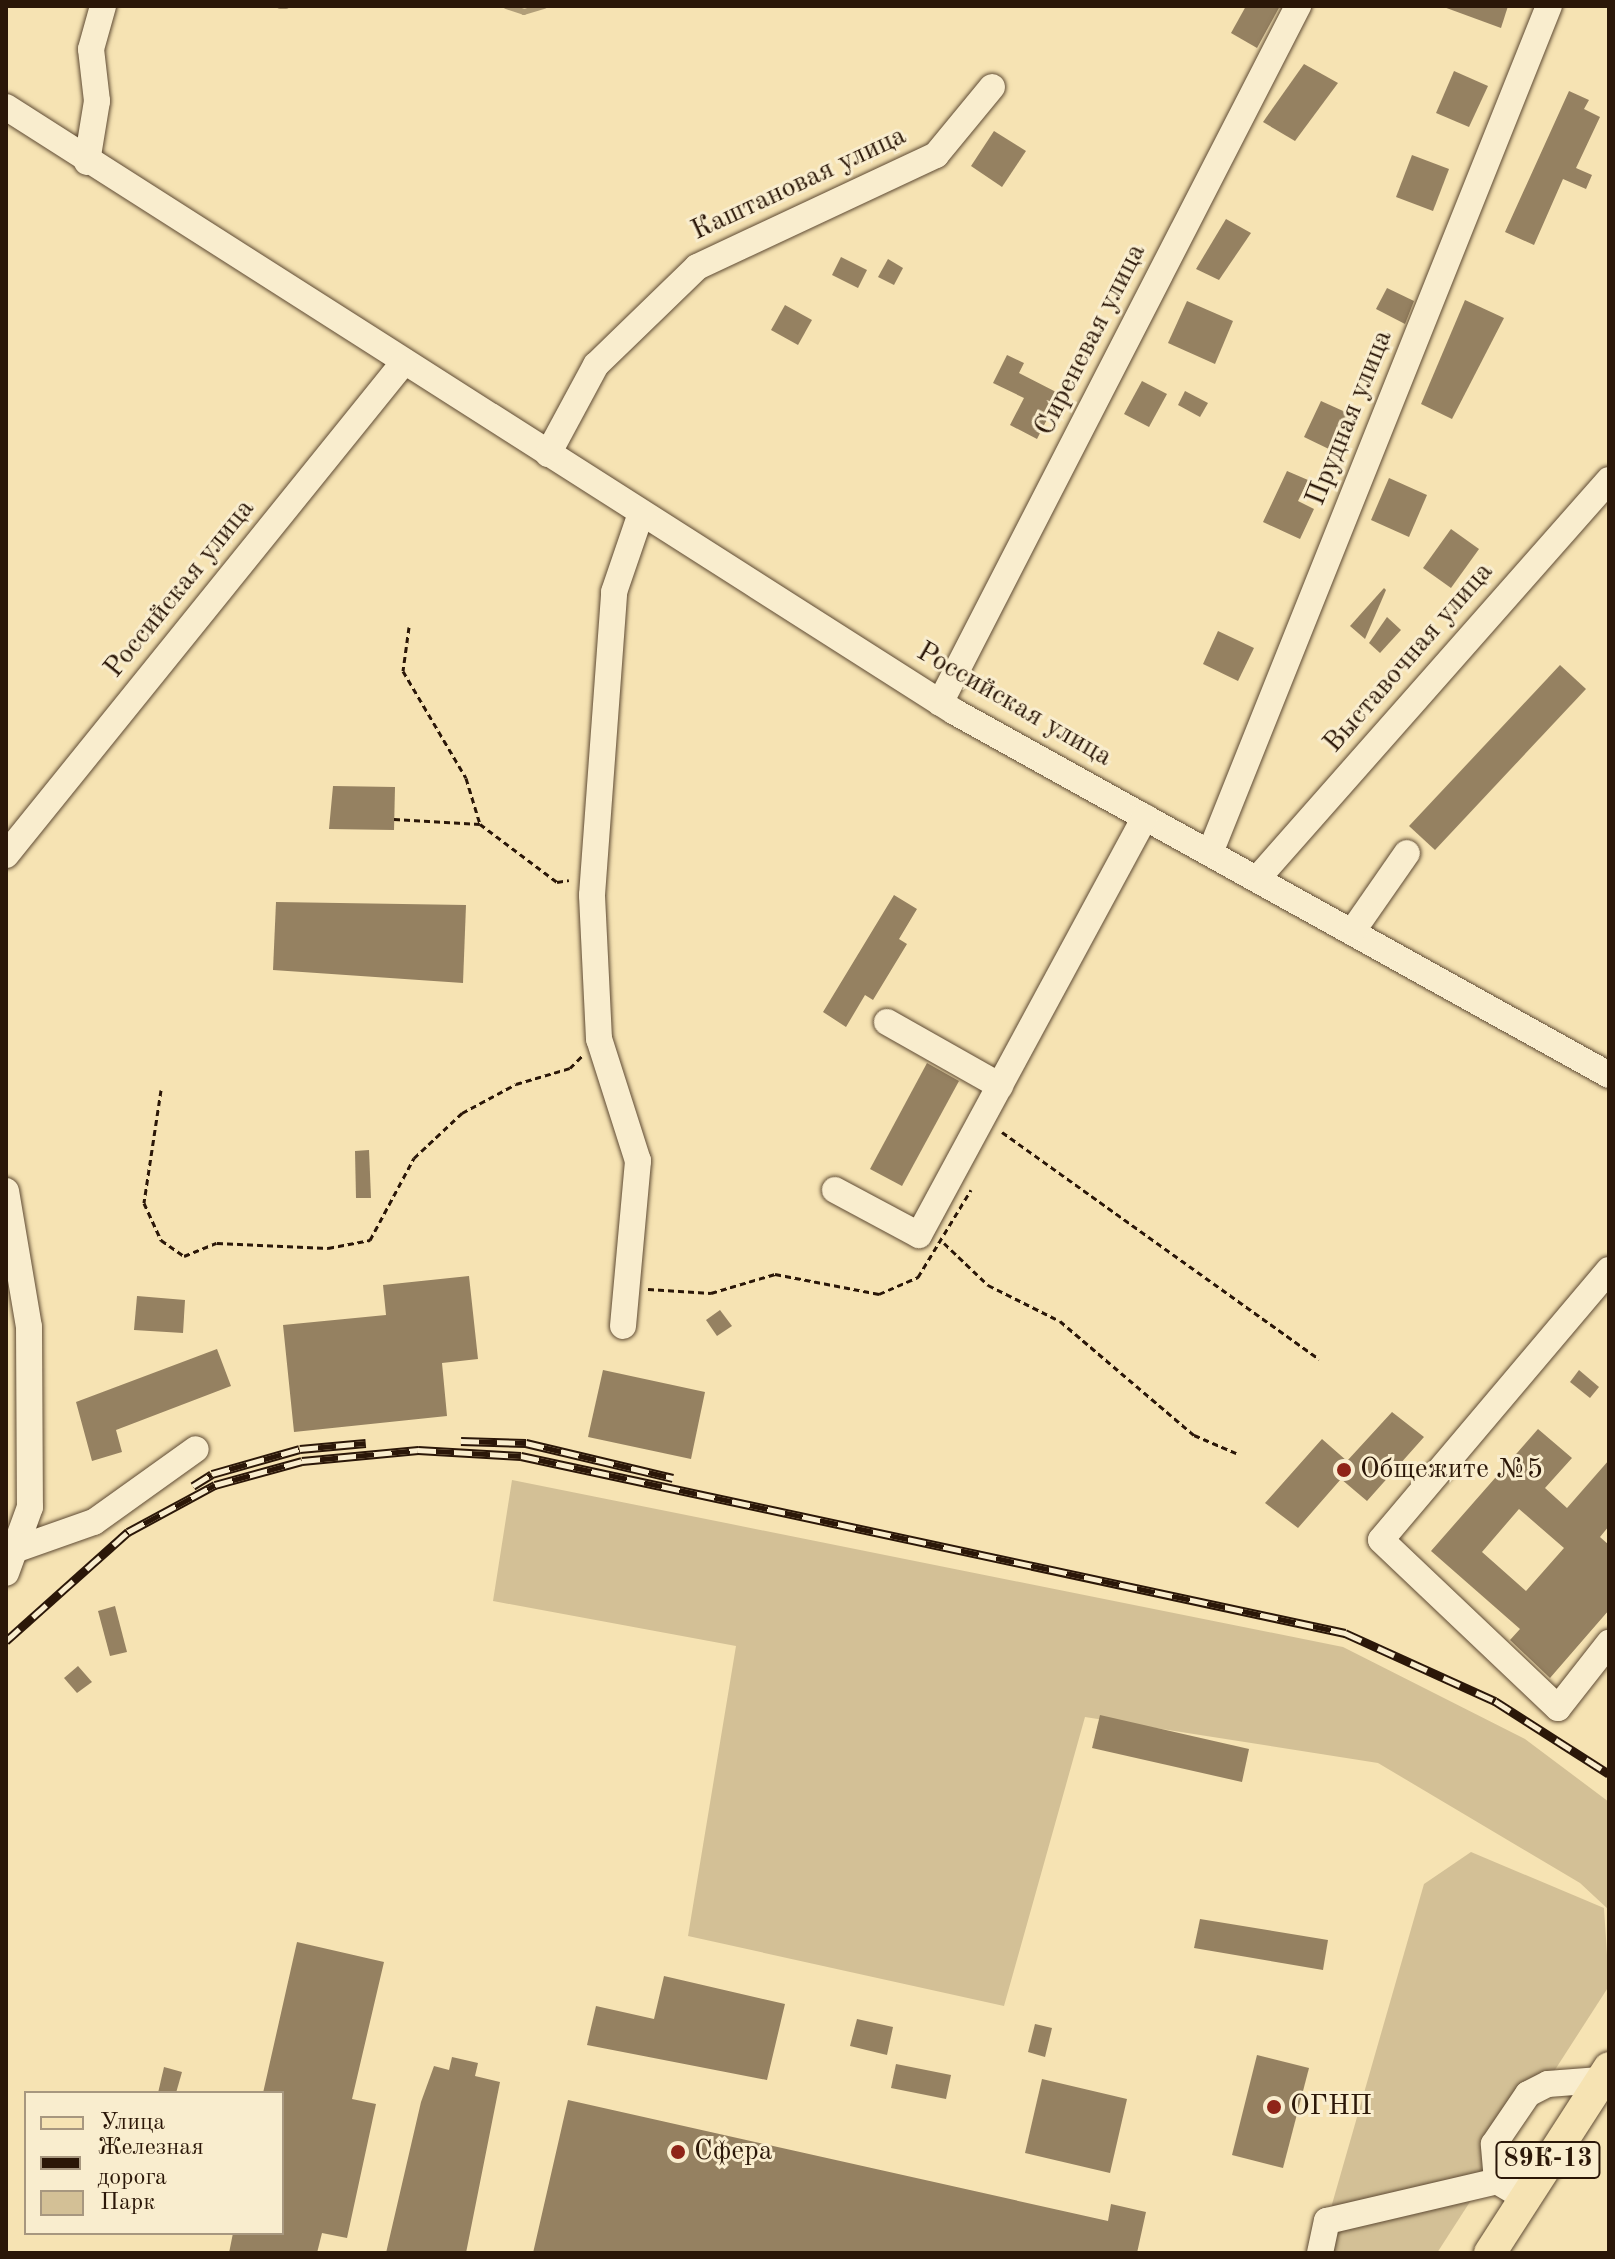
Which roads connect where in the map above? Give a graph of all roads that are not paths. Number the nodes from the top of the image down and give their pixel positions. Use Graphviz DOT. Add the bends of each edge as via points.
graph roads {
  1 [pos="103,6"];
  2 [pos="1298,6"];
  3 [pos="1549,6"];
  4 [pos="992,87"];
  5 [pos="6,107"];
  6 [pos="87,162"];
  7 [pos="404,362"];
  8 [pos="548,454"];
  9 [pos="1609,480"];
  10 [pos="641,513"];
  11 [pos="940,703"];
  12 [pos="1145,817"];
  13 [pos="1210,853"];
  14 [pos="1407,853"];
  15 [pos="6,855"];
  16 [pos="1257,879"];
  17 [pos="1352,932"];
  18 [pos="887,1022"];
  19 [pos="1609,1075"];
  20 [pos="1000,1086"];
  21 [pos="835,1190"];
  22 [pos="6,1191"];
  23 [pos="1609,1270"];
  24 [pos="623,1326"];
  25 [pos="17,1328"];
  26 [pos="196,1449"];
  27 [pos="20,1548"];
  28 [pos="6,1573"];
  29 [pos="1609,1643"];
  30 [pos="1605,2074"];
  31 [pos="1510,2189"];
  32 [pos="1320,2253"];
  33 [pos="1490,2253"];
  1 -- 6 [label="street" via="91,49 97,101"];
  2 -- 11 [label="street, Сиреневая улица"];
  3 -- 13 [label="street, Прудная улица"];
  4 -- 8 [label="street, Каштановая улица" via="936,155 697,267 596,365"];
  5 -- 6 [label="street, Российская улица"];
  6 -- 7 [label="street, Российская улица"];
  7 -- 8 [label="street, Российская улица"];
  7 -- 15 [label="street, Российская улица"];
  8 -- 10 [label="street, Российская улица"];
  9 -- 16 [label="street, Выставочная улица"];
  10 -- 11 [label="street, Российская улица"];
  10 -- 24 [label="street" via="614,592 593,877 599,1039 638,1161"];
  11 -- 12 [label="street, Российская улица"];
  12 -- 13 [label="street, Российская улица"];
  12 -- 20 [label="street"];
  13 -- 16 [label="street, Российская улица"];
  14 -- 17 [label="street"];
  16 -- 17 [label="street, Российская улица"];
  17 -- 19 [label="street, Российская улица"];
  18 -- 20 [label="street"];
  20 -- 21 [label="street" via="919,1235"];
  22 -- 25 [label="street"];
  23 -- 29 [label="street" via="1381,1540 1558,1708"];
  25 -- 27 [label="street" via="30,1507"];
  26 -- 27 [label="street" via="94,1522"];
  27 -- 28 [label="street"];
  30 -- 31 [label="main road, 89К-13"];
  30 -- 31 [label="street" via="1548,2084 1528,2094 1494,2144"];
  31 -- 32 [label="street" via="1327,2221"];
  31 -- 33 [label="main road, 89К-13"];
}
